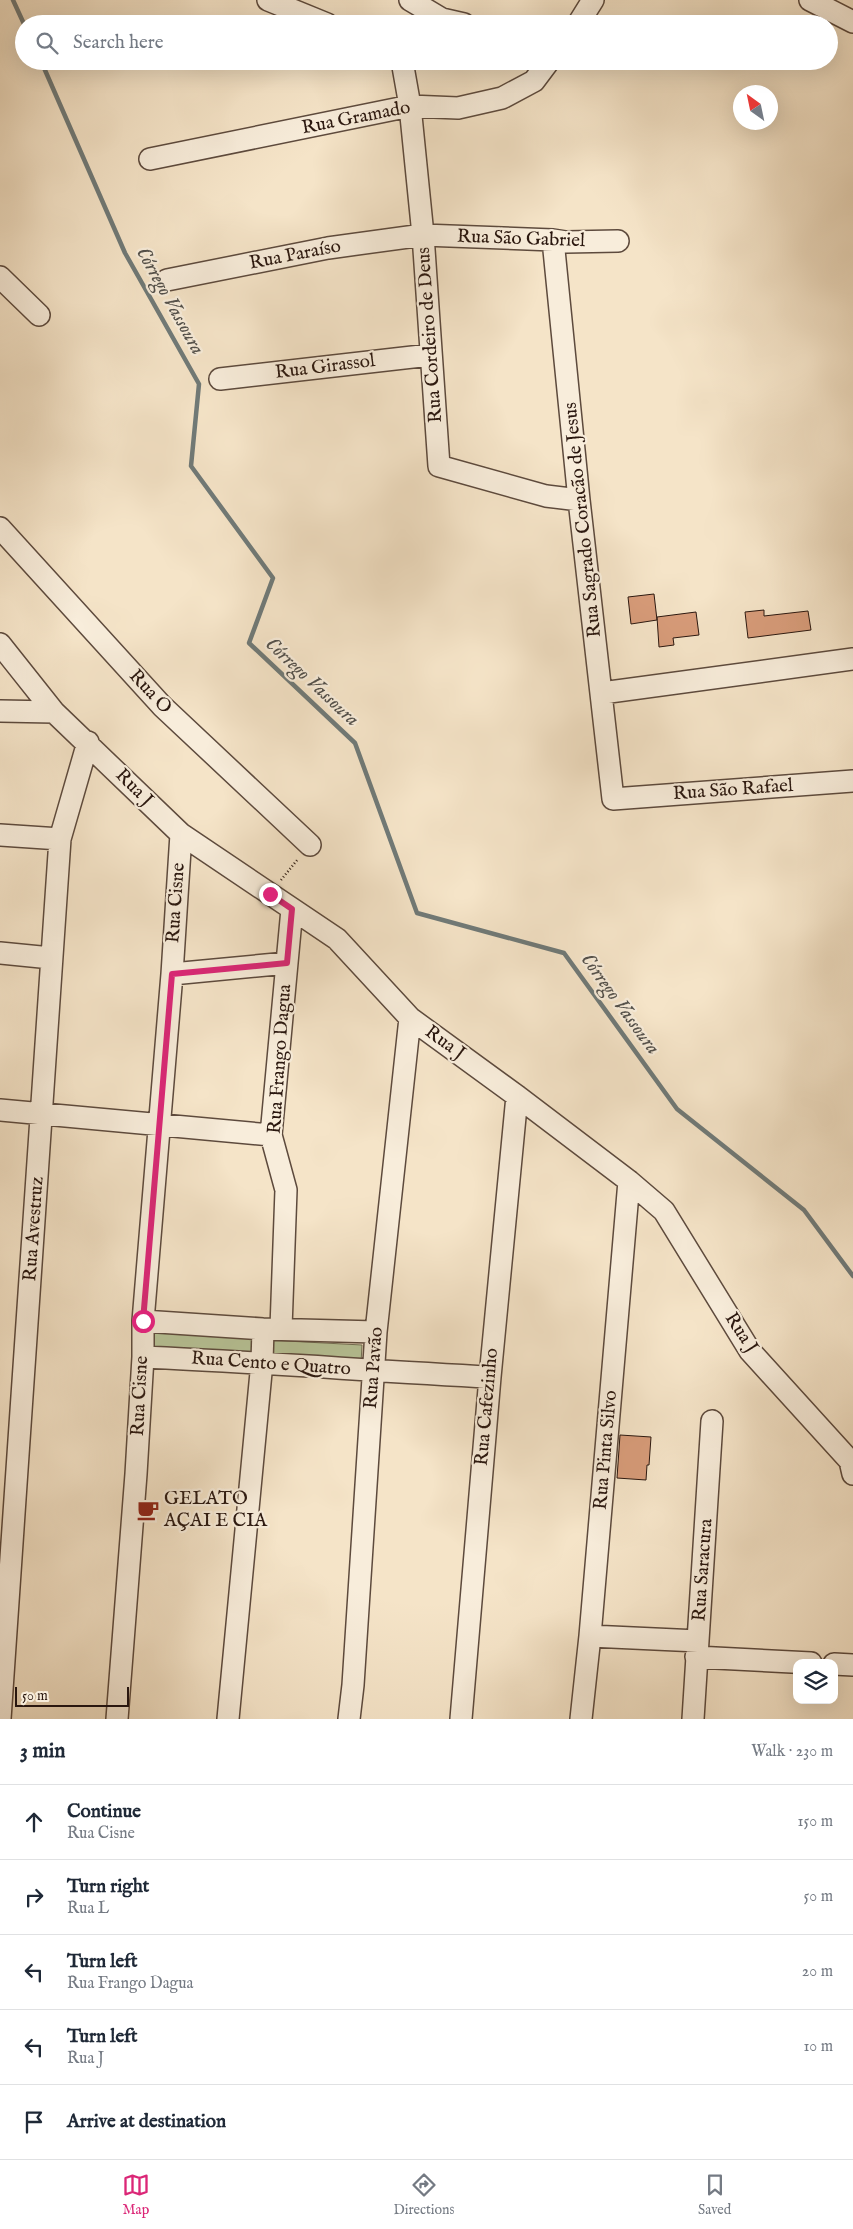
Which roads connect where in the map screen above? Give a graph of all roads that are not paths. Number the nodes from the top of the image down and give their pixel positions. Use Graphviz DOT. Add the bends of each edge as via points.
graph roads {
  1 [pos="268,0"];
  2 [pos="410,0"];
  3 [pos="810,0"];
  4 [pos="293,6"];
  5 [pos="310,15"];
  6 [pos="431,15"];
  7 [pos="853,22"];
  8 [pos="404,70"];
  9 [pos="542,70"];
  10 [pos="410,106"];
  11 [pos="150,159"];
  12 [pos="423,235"];
  13 [pos="553,240"];
  14 [pos="618,241"];
  15 [pos="0,277"];
  16 [pos="167,280"];
  17 [pos="39,315"];
  18 [pos="430,355"];
  19 [pos="220,379"];
  20 [pos="579,500"];
  21 [pos="0,528"];
  22 [pos="0,644"];
  23 [pos="853,659"];
  24 [pos="602,693"];
  25 [pos="0,711"];
  26 [pos="54,712"];
  27 [pos="88,742"];
  28 [pos="853,781"];
  29 [pos="613,799"];
  30 [pos="181,834"];
  31 [pos="0,835"];
  32 [pos="60,840"];
  33 [pos="310,845"];
  34 [pos="292,909"];
  35 [pos="0,953"];
  36 [pos="51,958"];
  37 [pos="287,963"];
  38 [pos="172,974"];
  39 [pos="410,1018"];
  40 [pos="517,1096"];
  41 [pos="0,1110"];
  42 [pos="42,1114"];
  43 [pos="158,1125"];
  44 [pos="271,1135"];
  45 [pos="629,1181"];
  46 [pos="143,1321"];
  47 [pos="272,1328"];
  48 [pos="376,1332"];
  49 [pos="143,1357"];
  50 [pos="262,1362"];
  51 [pos="374,1371"];
  52 [pos="490,1377"];
  53 [pos="712,1420"];
  54 [pos="852,1465"];
  55 [pos="590,1636"];
  56 [pos="697,1649"];
  57 [pos="793,1661"];
  58 [pos="838,1664"];
  59 [pos="853,1665"];
  60 [pos="0,1719"];
  61 [pos="116,1719"];
  62 [pos="228,1719"];
  63 [pos="349,1719"];
  64 [pos="460,1719"];
  65 [pos="581,1719"];
  66 [pos="693,1719"];
  1 -- 4 [label="street"];
  2 -- 6 [label="street"];
  3 -- 7 [label="street"];
  4 -- 5 [label="street"];
  8 -- 10 [label="street, Rua Cordeiro de Deus"];
  9 -- 10 [label="street, Rua Gramado" via="534,81 502,98 458,108"];
  10 -- 11 [label="street, Rua Gramado"];
  10 -- 12 [label="street, Rua Cordeiro de Deus"];
  12 -- 13 [label="street, Rua São Gabriel"];
  12 -- 16 [label="street, Rua Paraíso" via="328,248"];
  12 -- 18 [label="street, Rua Cordeiro de Deus"];
  13 -- 14 [label="street, Rua São Gabriel"];
  13 -- 20 [label="street, Rua Sagrado Coracão de Jesus"];
  15 -- 17 [label="street"];
  18 -- 19 [label="street, Rua Girassol"];
  18 -- 20 [label="street, Rua Cordeiro de Deus" via="439,466 546,496"];
  20 -- 24 [label="street, Rua Sagrado Coracão de Jesus"];
  21 -- 33 [label="street, Rua O" via="162,706"];
  22 -- 26 [label="street, Rua J"];
  23 -- 24 [label="street"];
  24 -- 29 [label="street, Rua Sagrado Coracão de Jesus"];
  25 -- 26 [label="street"];
  26 -- 27 [label="street, Rua J"];
  27 -- 30 [label="street, Rua J"];
  27 -- 32 [label="street, Rua Avestruz"];
  28 -- 29 [label="street, Rua São Rafael"];
  30 -- 34 [label="street, Rua J"];
  30 -- 38 [label="street, Rua Cisne"];
  31 -- 32 [label="street"];
  32 -- 36 [label="street, Rua Avestruz"];
  34 -- 37 [label="street, Rua Frango Dagua"];
  34 -- 39 [label="street, Rua J" via="337,938"];
  35 -- 36 [label="street"];
  36 -- 42 [label="street, Rua Avestruz"];
  37 -- 38 [label="street"];
  37 -- 44 [label="street, Rua Frango Dagua"];
  38 -- 43 [label="street, Rua Cisne"];
  39 -- 40 [label="street, Rua J"];
  39 -- 48 [label="street, Rua Pavão"];
  40 -- 45 [label="street, Rua J"];
  40 -- 52 [label="street, Rua Cafezinho"];
  41 -- 42 [label="street"];
  42 -- 43 [label="street"];
  42 -- 60 [label="street, Rua Avestruz"];
  43 -- 44 [label="street"];
  43 -- 46 [label="street, Rua Cisne"];
  44 -- 47 [label="street, Rua Frango Dagua" via="286,1190"];
  45 -- 54 [label="street, Rua J" via="664,1212 750,1351"];
  45 -- 55 [label="street, Rua Pinta Silvo"];
  46 -- 47 [label="street, Rua Cento e Quatro"];
  46 -- 49 [label="street, Rua Cisne"];
  47 -- 48 [label="street, Rua Cento e Quatro"];
  47 -- 50 [label="street, Rua Frango Dagua"];
  48 -- 51 [label="street, Rua Pavão"];
  49 -- 50 [label="street, Rua Cento e Quatro"];
  49 -- 61 [label="street, Rua Cisne"];
  50 -- 51 [label="street, Rua Cento e Quatro"];
  50 -- 62 [label="street"];
  51 -- 52 [label="street, Rua Cento e Quatro"];
  51 -- 63 [label="street, Rua Pavão"];
  52 -- 64 [label="street, Rua Cafezinho"];
  53 -- 56 [label="street, Rua Saracura"];
  55 -- 56 [label="street"];
  55 -- 65 [label="street, Rua Pinta Silvo"];
  56 -- 57 [label="street"];
  56 -- 66 [label="street, Rua Saracura"];
  58 -- 59 [label="street"];
}
